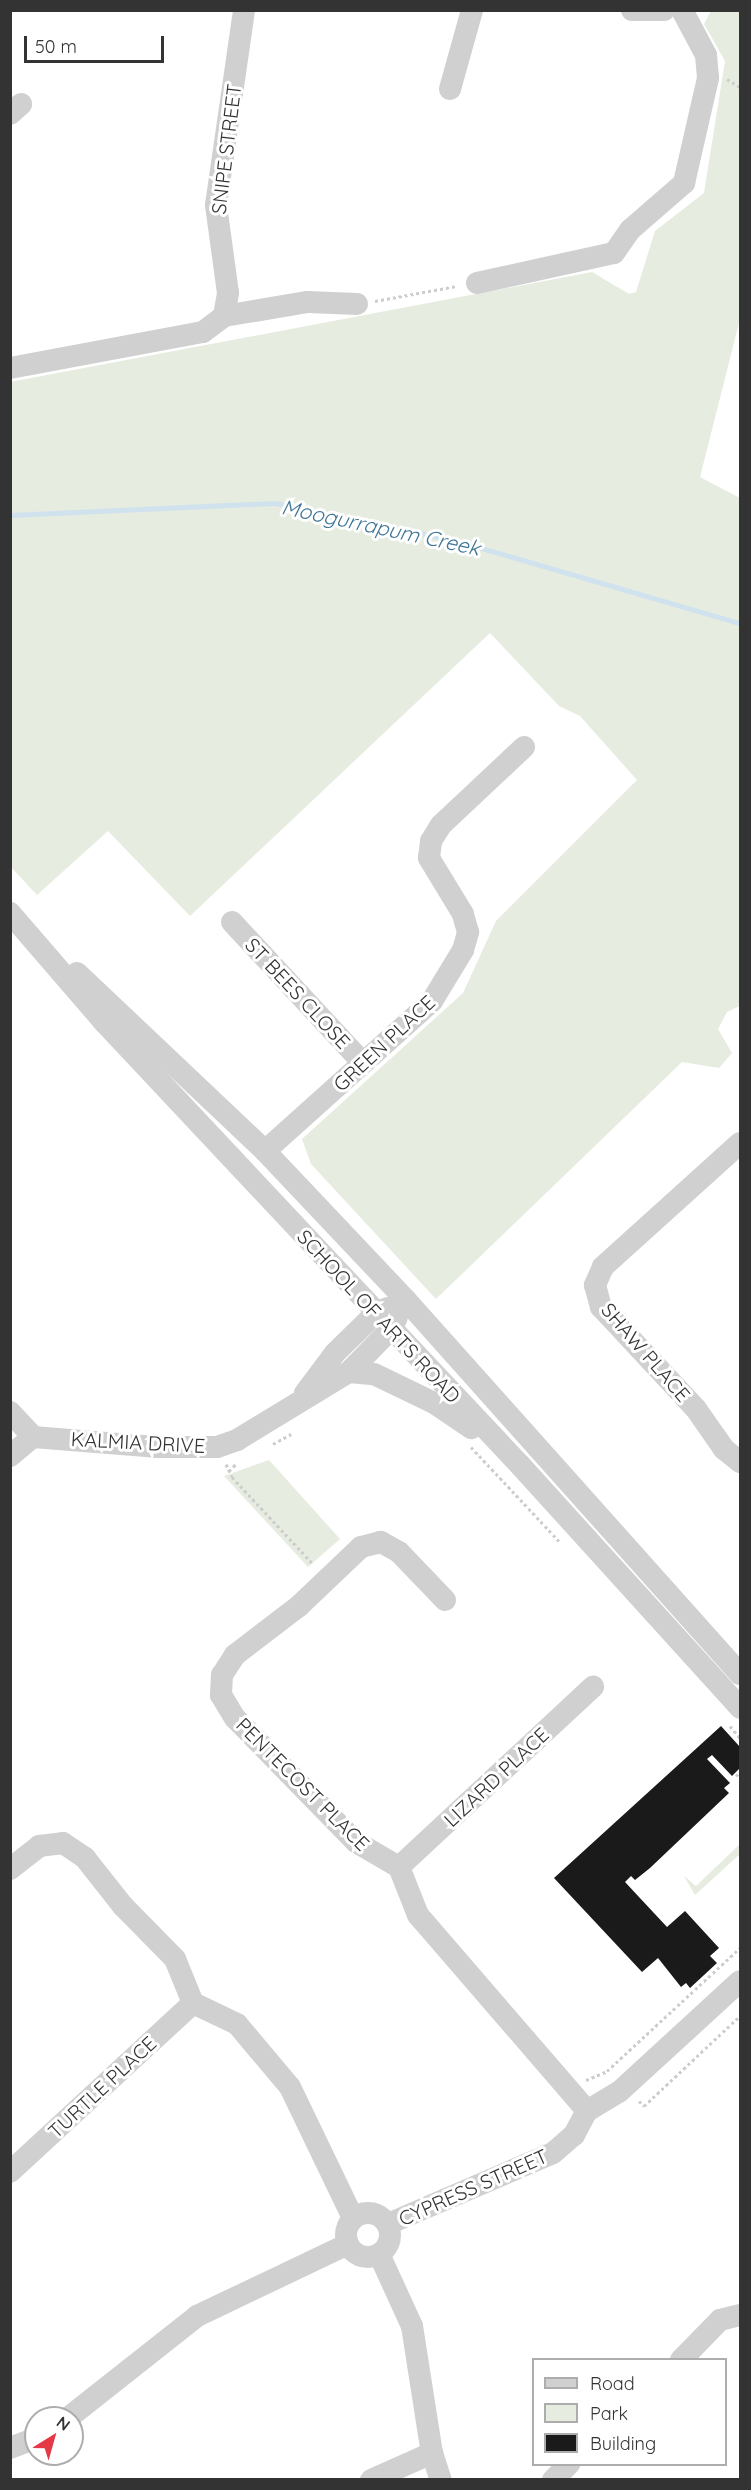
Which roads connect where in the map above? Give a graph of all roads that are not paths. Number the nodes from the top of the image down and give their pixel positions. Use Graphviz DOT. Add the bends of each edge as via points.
graph roads {
  1 [pos="244,10"];
  2 [pos="472,10"];
  3 [pos="632,10"];
  4 [pos="664,10"];
  5 [pos="682,10"];
  6 [pos="450,89"];
  7 [pos="477,283"];
  8 [pos="357,304"];
  9 [pos="224,316"];
  10 [pos="10,368"];
  11 [pos="524,747"];
  12 [pos="15,917"];
  13 [pos="232,922"];
  14 [pos="363,1063"];
  15 [pos="741,1143"];
  16 [pos="265,1151"];
  17 [pos="405,1299"];
  18 [pos="383,1321"];
  19 [pos="349,1372"];
  20 [pos="297,1403"];
  21 [pos="10,1412"];
  22 [pos="33,1437"];
  23 [pos="10,1456"];
  24 [pos="741,1462"];
  25 [pos="520,1465"];
  26 [pos="445,1600"];
  27 [pos="741,1674"];
  28 [pos="593,1687"];
  29 [pos="732,1714"];
  30 [pos="399,1867"];
  31 [pos="10,1869"];
  32 [pos="741,1981"];
  33 [pos="193,2003"];
  34 [pos="587,2111"];
  35 [pos="10,2172"];
  36 [pos="353,2218"];
  37 [pos="388,2224"];
  38 [pos="348,2244"];
  39 [pos="380,2254"];
  40 [pos="741,2315"];
  41 [pos="683,2358"];
  42 [pos="83,2406"];
  43 [pos="432,2453"];
  44 [pos="567,2466"];
  45 [pos="372,2480"];
  46 [pos="441,2480"];
  47 [pos="553,2480"];
  1 -- 9 [label="street, SNIPE STREET" via="216,205 228,293"];
  2 -- 6 [label="street"];
  3 -- 4 [label="street"];
  5 -- 7 [label="street" via="706,55 708,67 691,167 677,192 630,230 614,253"];
  8 -- 9 [label="street" via="308,302"];
  9 -- 10 [label="street" via="203,332"];
  11 -- 14 [label="street, GREEN PLACE" via="441,825 431,841 429,858 463,914 468,932 462,950 432,1001"];
  12 -- 16 [label="street, SCHOOL OF ARTS ROAD" via="117,1008"];
  12 -- 18 [label="street, SCHOOL OF ARTS ROAD" via="104,1022"];
  13 -- 14 [label="street, ST BEES CLOSE"];
  14 -- 16 [label="street, GREEN PLACE"];
  15 -- 24 [label="street, SHAW PLACE" via="611,1260 595,1286 602,1307 696,1409 724,1449"];
  16 -- 17 [label="street, SCHOOL OF ARTS ROAD"];
  17 -- 18 [label="street, KALMIA DRIVE"];
  17 -- 27 [label="street, SCHOOL OF ARTS ROAD"];
  18 -- 19 [label="street, KALMIA DRIVE"];
  18 -- 20 [label="street, KALMIA DRIVE" via="335,1353"];
  18 -- 25 [label="street, SCHOOL OF ARTS ROAD"];
  19 -- 20 [label="street, KALMIA DRIVE"];
  19 -- 25 [label="street" via="374,1374 434,1402"];
  20 -- 22 [label="street, KALMIA DRIVE" via="268,1424 217,1447 156,1447"];
  21 -- 22 [label="street"];
  22 -- 23 [label="street"];
  25 -- 29 [label="street, SCHOOL OF ARTS ROAD"];
  26 -- 30 [label="street, PENTECOST PLACE" via="399,1552 381,1542 361,1546 236,1655 222,1675 221,1695 235,1718 356,1842"];
  28 -- 30 [label="street, LIZARD PLACE"];
  30 -- 34 [label="street" via="418,1915"];
  31 -- 33 [label="street" via="39,1846 63,1843 85,1858 123,1906 175,1959"];
  32 -- 34 [label="street, CYPRESS STREET" via="626,2086"];
  33 -- 35 [label="street, TURTLE PLACE"];
  33 -- 36 [label="street" via="237,2024 291,2087"];
  34 -- 37 [label="street, CYPRESS STREET" via="574,2135 553,2153"];
  36 -- 37 [label="street" via="370,2212"];
  36 -- 38 [label="street" via="346,2232"];
  37 -- 39 [label="street" via="389,2244"];
  38 -- 39 [label="street" via="362,2256"];
  38 -- 42 [label="street" via="196,2316"];
  39 -- 43 [label="street" via="412,2326"];
  40 -- 41 [label="street" via="720,2320"];
  43 -- 45 [label="street"];
  43 -- 46 [label="street"];
  44 -- 47 [label="street"];
}
